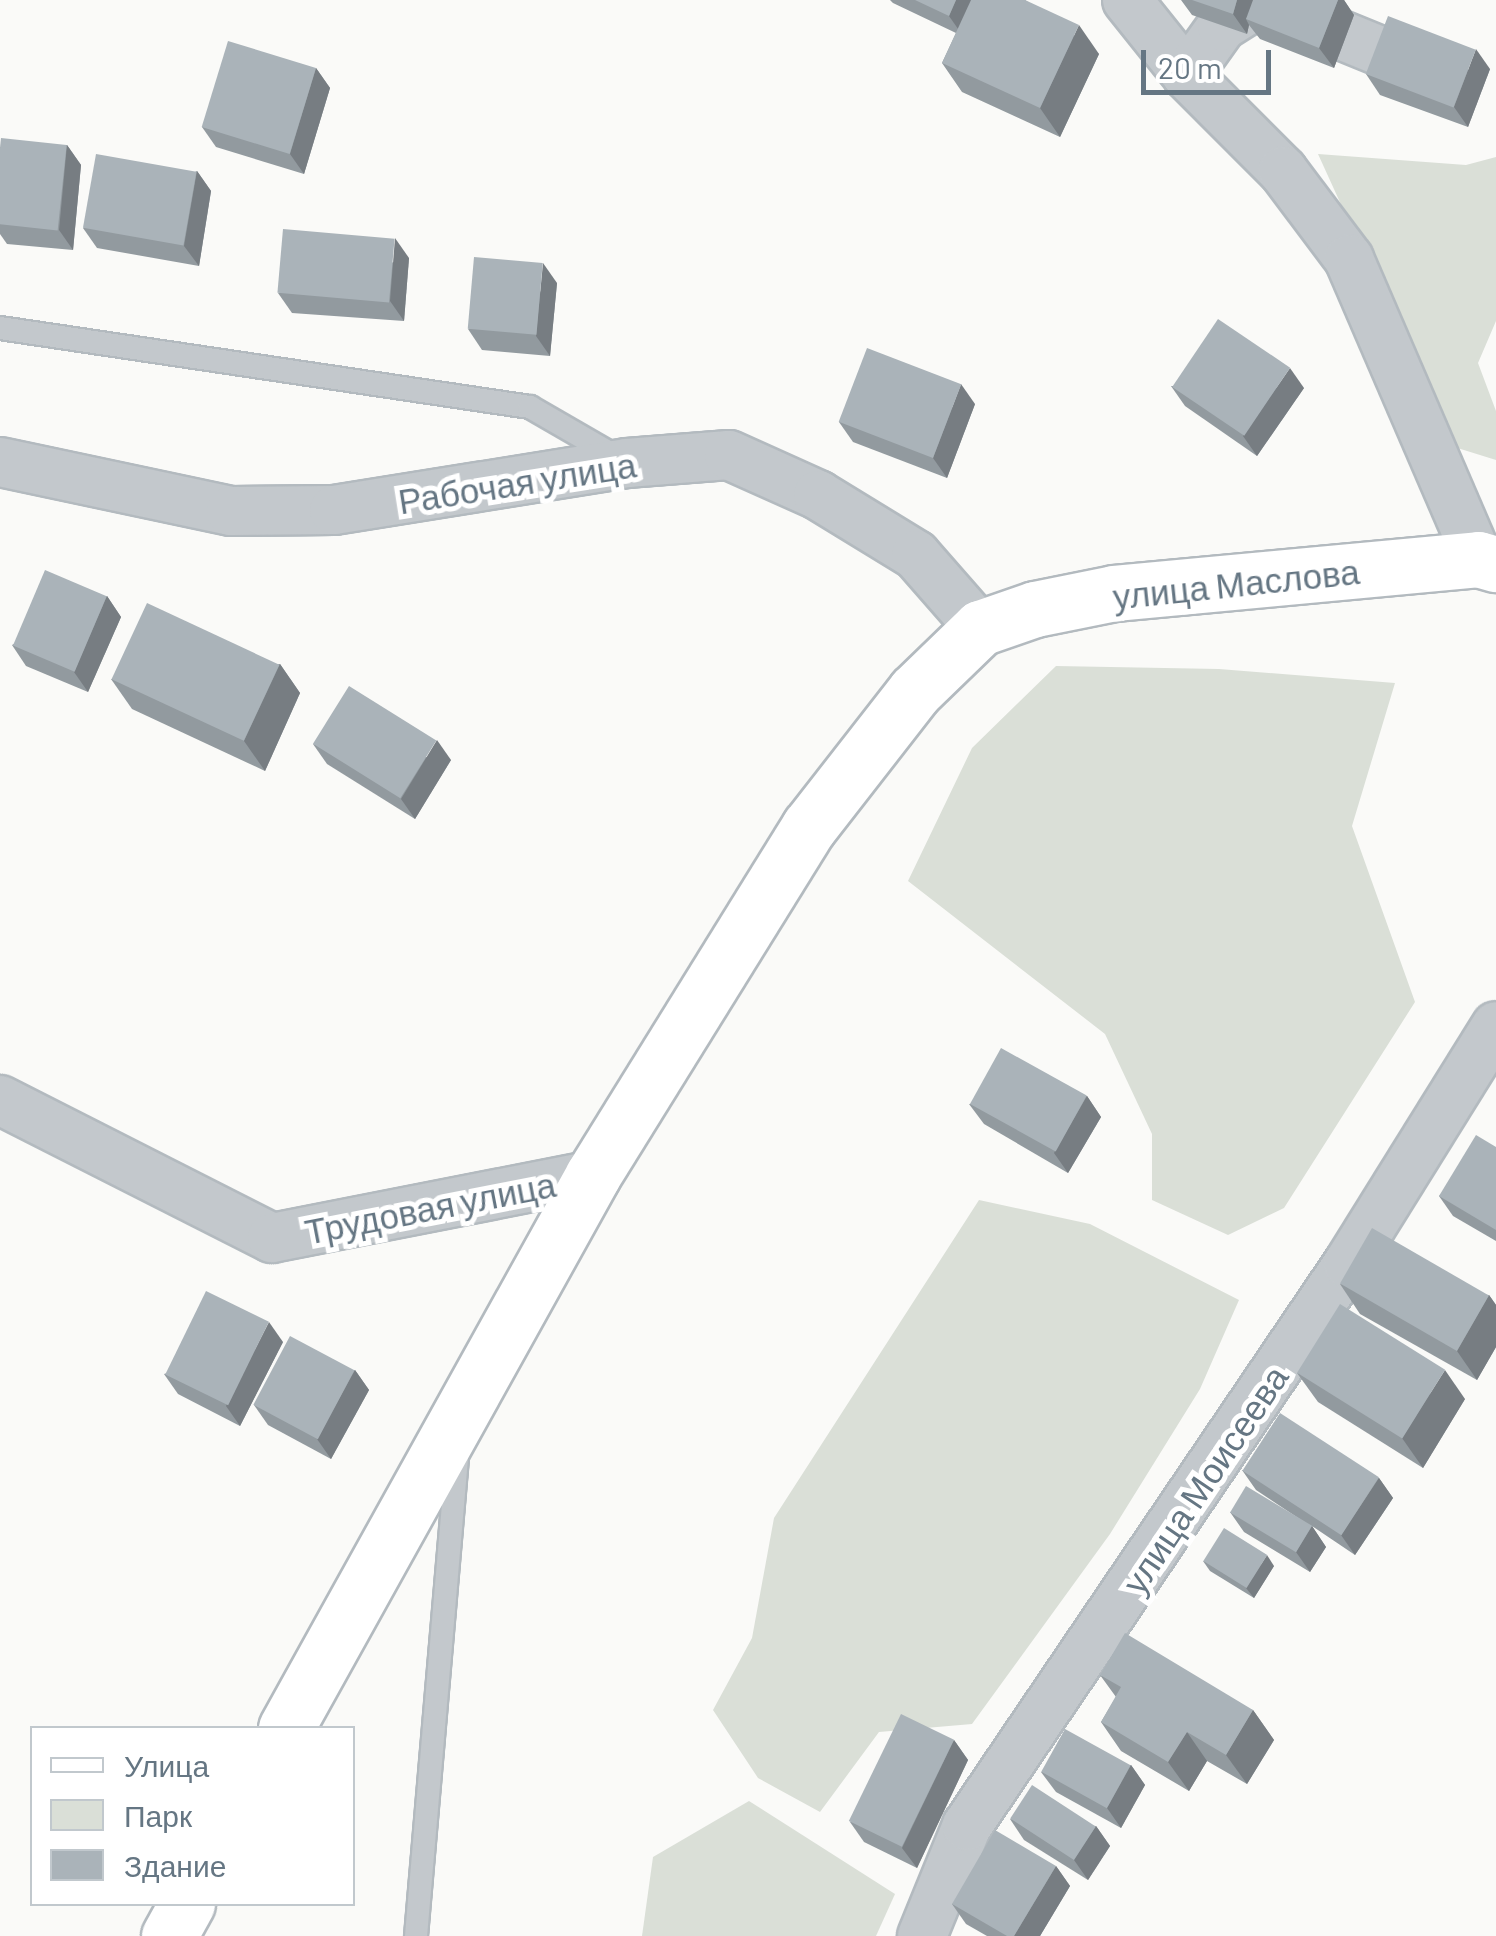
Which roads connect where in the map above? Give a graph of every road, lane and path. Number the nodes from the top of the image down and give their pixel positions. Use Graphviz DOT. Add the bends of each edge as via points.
graph roads {
  1 [pos="1127,0"];
  2 [pos="1392,56"];
  3 [pos="1187,75"];
  4 [pos="0,328"];
  5 [pos="0,462"];
  6 [pos="627,463"];
  7 [pos="1487,562"];
  8 [pos="980,628"];
  9 [pos="1496,1026"];
  10 [pos="0,1100"];
  11 [pos="593,1176"];
  12 [pos="461,1420"];
  13 [pos="287,1726"];
  14 [pos="187,1906"];
  15 [pos="169,1936"];
  16 [pos="416,1936"];
  17 [pos="922,1936"];
  1 -- 3 [label="street"];
  2 -- 3 [label="street" via="1260,2 1222,26"];
  3 -- 7 [label="street" via="1283,171 1350,259"];
  4 -- 6 [label="lane" via="530,408"];
  5 -- 6 [label="street, Рабочая улица" via="232,511 334,510"];
  6 -- 8 [label="street, Рабочая улица" via="729,455 818,494 916,555"];
  7 -- 8 [label="main road, улица Маслова" via="1114,593"];
  8 -- 11 [label="main road" via="915,691 809,827"];
  9 -- 17 [label="street, улица Моисеева" via="1348,1264 967,1826"];
  10 -- 11 [label="street, Трудовая улица" via="272,1238"];
  11 -- 12 [label="main road"];
  12 -- 13 [label="main road"];
  12 -- 16 [label="lane"];
  14 -- 15 [label="main road"];
}
